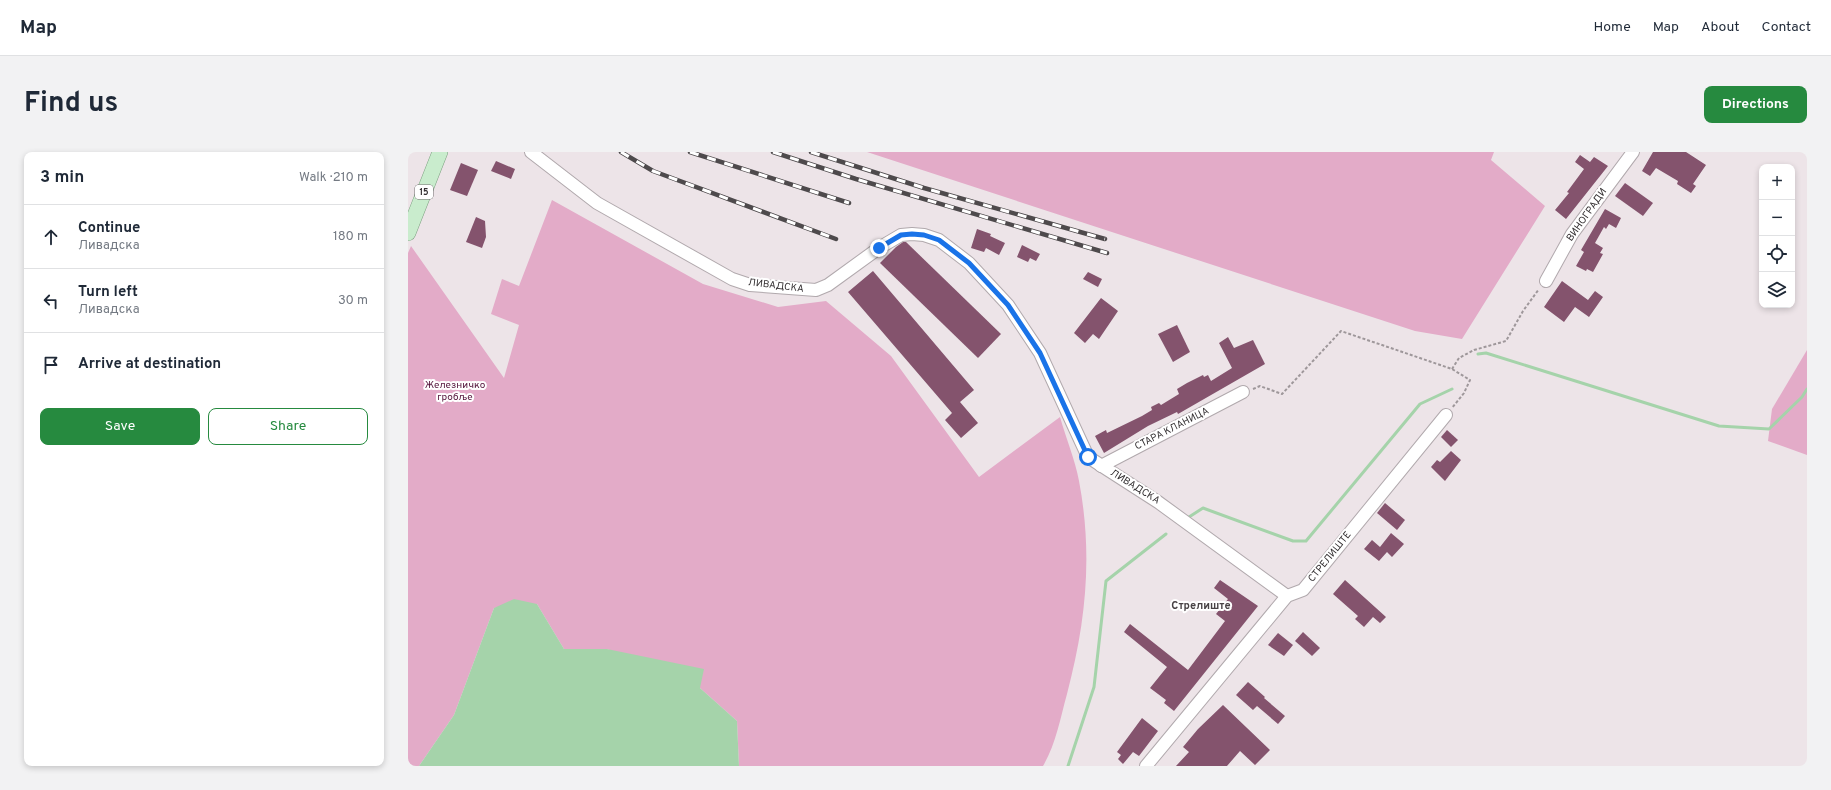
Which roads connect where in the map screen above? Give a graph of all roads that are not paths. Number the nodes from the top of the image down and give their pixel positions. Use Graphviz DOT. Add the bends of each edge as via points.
graph roads {
  1 [pos="440,152"];
  2 [pos="531,152"];
  3 [pos="1633,152"];
  4 [pos="408,233"];
  5 [pos="1546,281"];
  6 [pos="1243,392"];
  7 [pos="1446,415"];
  8 [pos="1101,466"];
  9 [pos="1287,596"];
  10 [pos="1146,766"];
  1 -- 4 [label="main road, 15"];
  2 -- 8 [label="street, ЛИВАДСКА" via="597,204 732,279 750,285 816,290 828,285 901,235 924,235 939,240 969,263 1008,305 1040,353 1088,457"];
  3 -- 5 [label="street, ВИНОГРАДИ" via="1572,234"];
  6 -- 8 [label="street, СТАРА КЛАНИЦА"];
  7 -- 9 [label="street, СТРЕЛИШТЕ" via="1302,590"];
  8 -- 9 [label="street, ЛИВАДСКА" via="1158,502"];
  9 -- 10 [label="street, СТРЕЛИШТЕ"];
}
